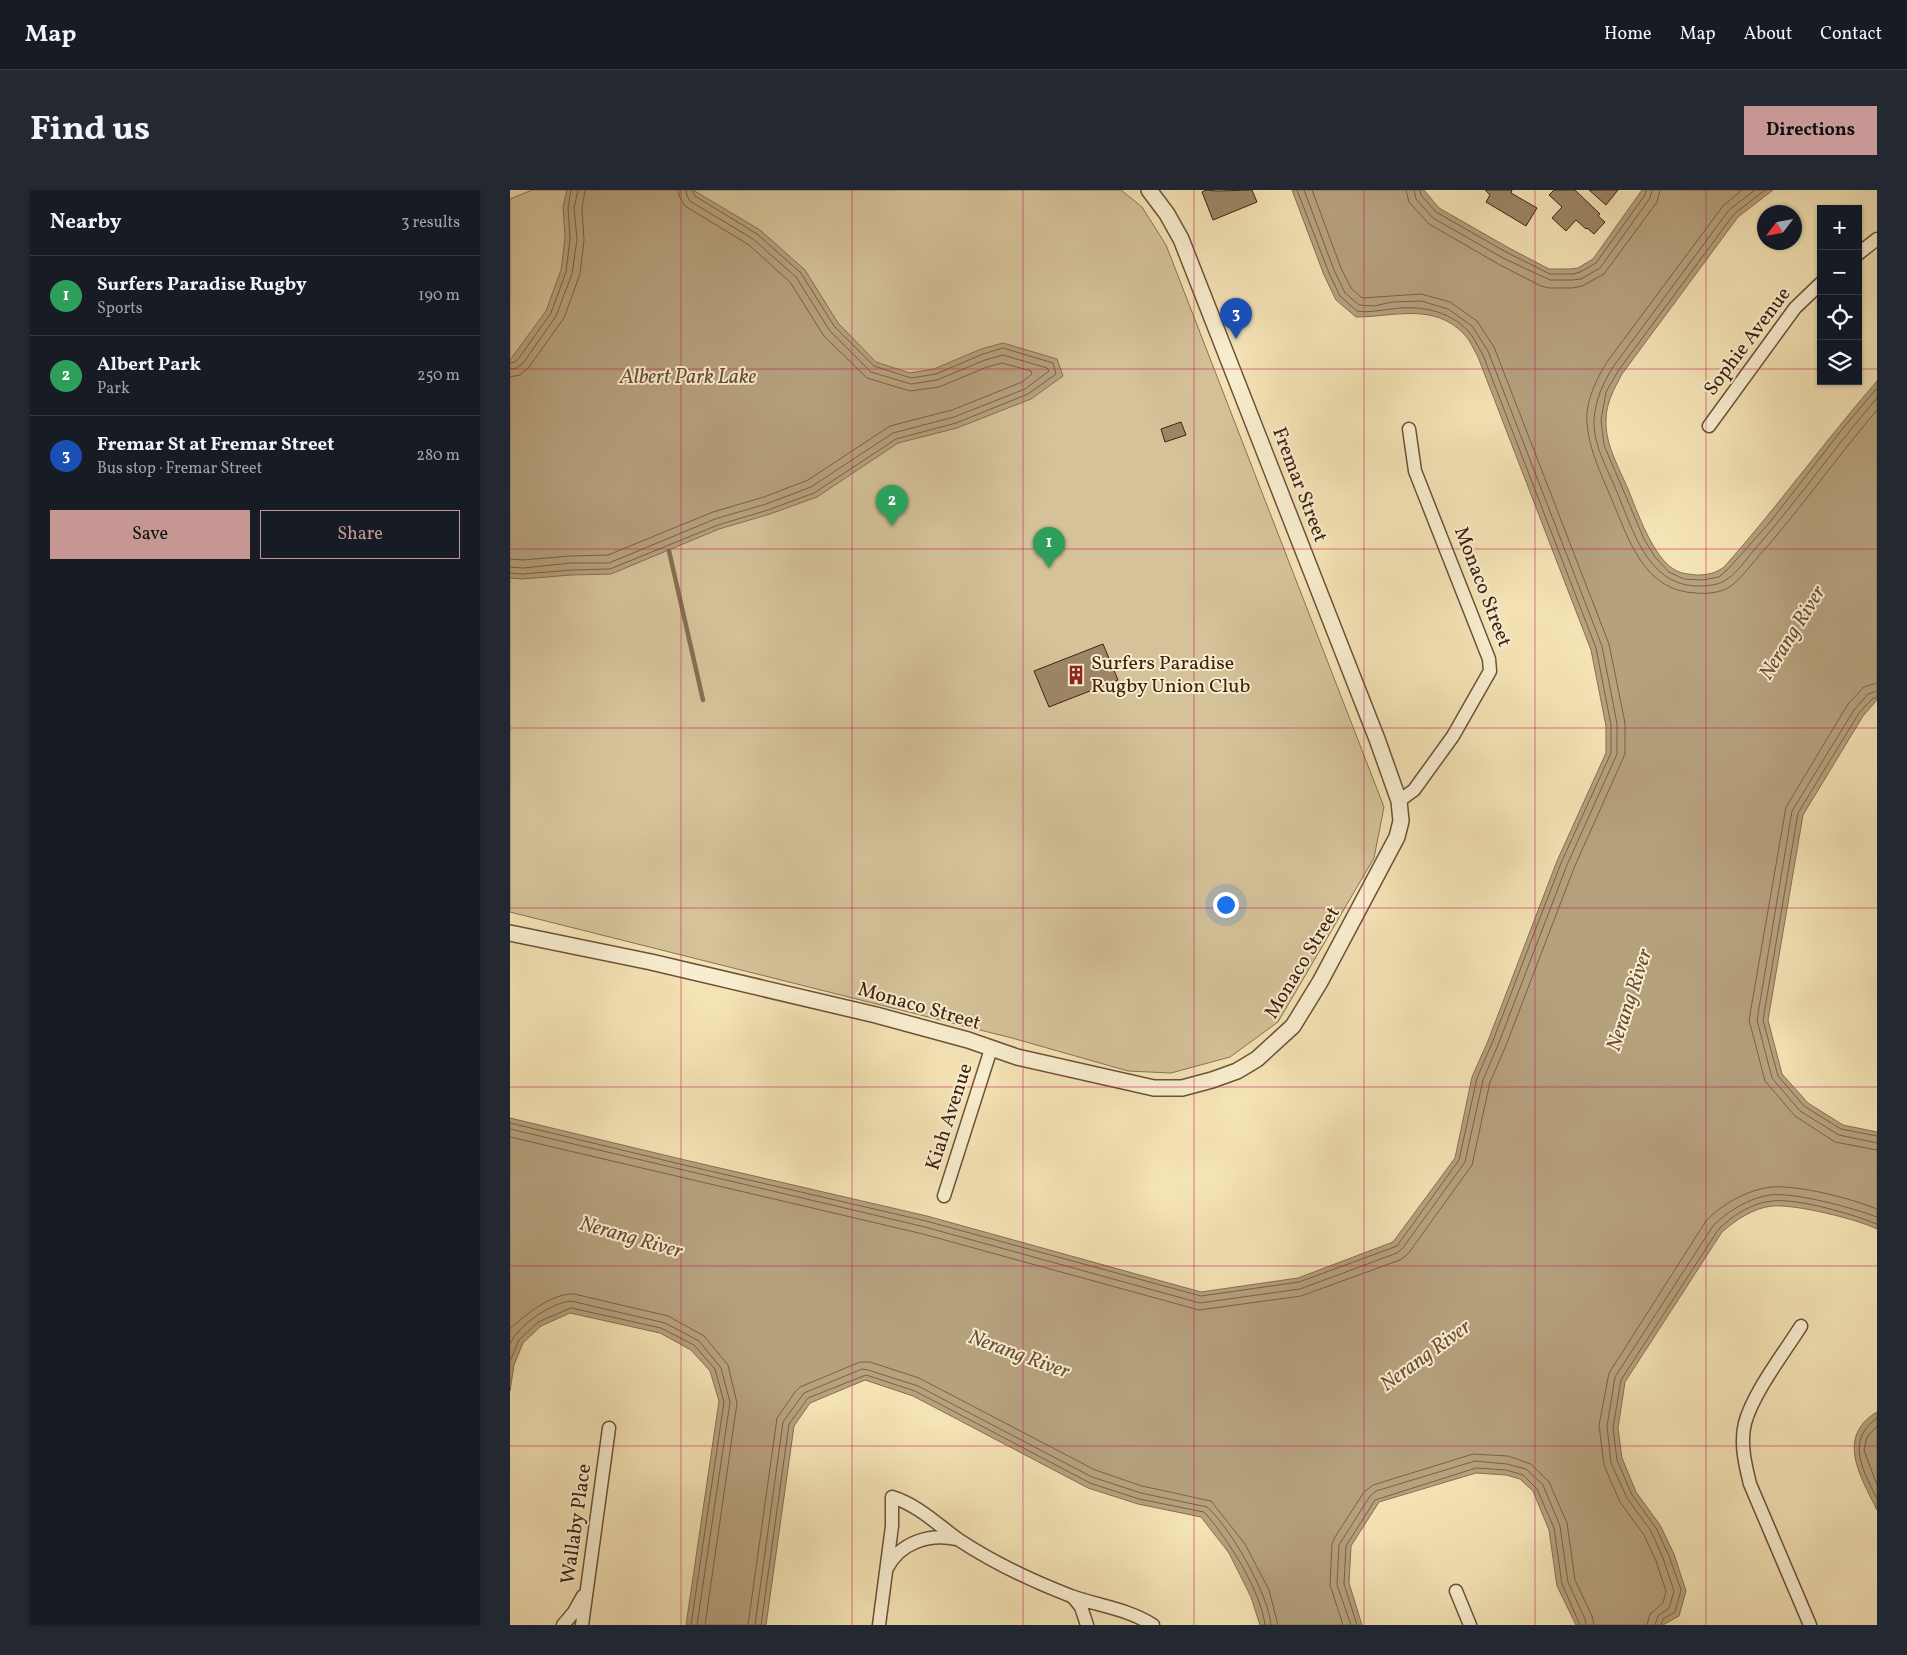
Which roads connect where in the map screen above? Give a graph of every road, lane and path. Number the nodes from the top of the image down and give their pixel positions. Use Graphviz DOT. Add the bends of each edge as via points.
graph roads {
  1 [pos="1149,190"];
  2 [pos="1877,239"];
  3 [pos="1862,251"];
  4 [pos="1817,287"];
  5 [pos="1708,426"];
  6 [pos="1409,429"];
  7 [pos="1399,801"];
  8 [pos="510,933"];
  9 [pos="991,1049"];
  10 [pos="944,1196"];
  11 [pos="1801,1326"];
  12 [pos="609,1428"];
  13 [pos="958,1539"];
  14 [pos="885,1575"];
  15 [pos="589,1582"];
  16 [pos="1456,1591"];
  17 [pos="1072,1596"];
  18 [pos="582,1624"];
  19 [pos="563,1625"];
  20 [pos="878,1625"];
  21 [pos="1087,1625"];
  22 [pos="1153,1625"];
  23 [pos="1470,1625"];
  24 [pos="1810,1625"];
  1 -- 7 [label="street, Fremar Street" via="1181,239"];
  2 -- 3 [label="street"];
  4 -- 5 [label="street, Sophie Avenue" via="1795,308"];
  6 -- 7 [label="street, Monaco Street" via="1415,471 1489,659 1490,671 1442,751 1414,790"];
  7 -- 9 [label="street, Monaco Street" via="1402,820 1396,837 1320,982 1293,1026 1257,1059 1212,1080 1182,1088 1154,1088"];
  8 -- 9 [label="street, Monaco Street" via="876,1014"];
  9 -- 10 [label="street, Kiah Avenue"];
  11 -- 24 [label="street" via="1752,1404 1743,1444 1750,1484"];
  12 -- 15 [label="street, Wallaby Place"];
  13 -- 14 [label="street" via="937,1536 913,1543 893,1559"];
  13 -- 14 [label="street" via="910,1504 892,1497"];
  13 -- 17 [label="street" via="1018,1574"];
  14 -- 20 [label="street"];
  15 -- 18 [label="street, Wallaby Place"];
  15 -- 19 [label="street" via="574,1612"];
  16 -- 23 [label="street"];
  17 -- 21 [label="street" via="1081,1607"];
  17 -- 22 [label="street" via="1125,1611"];
}
